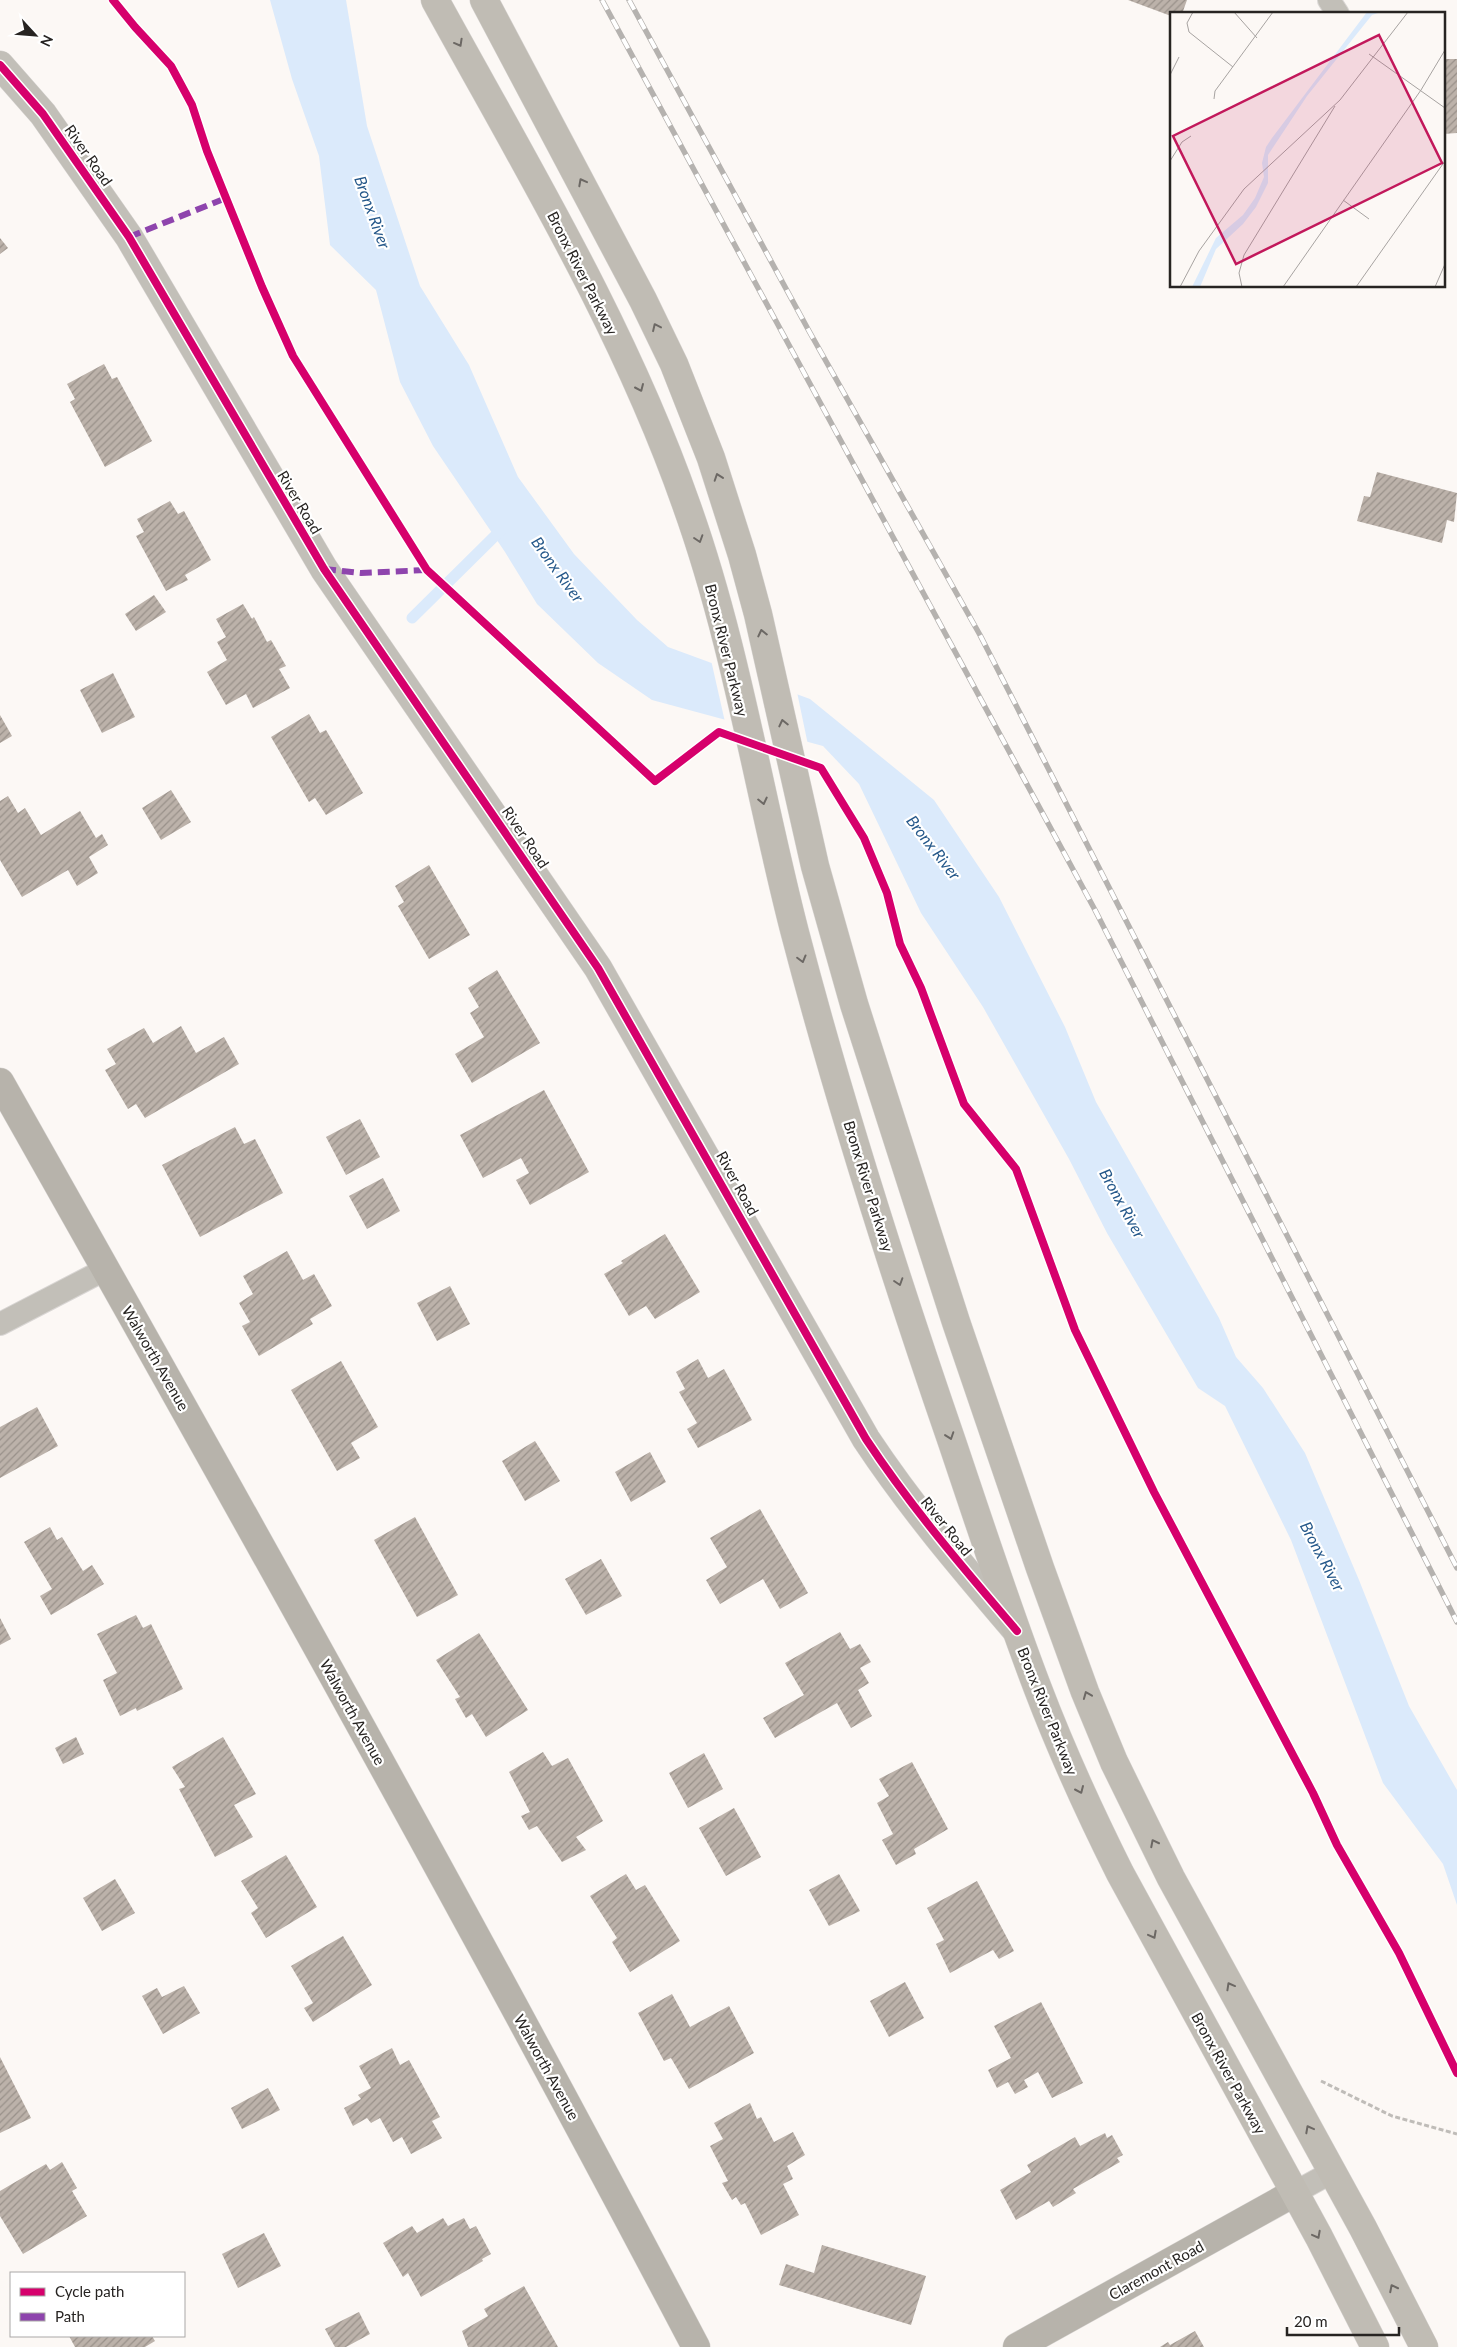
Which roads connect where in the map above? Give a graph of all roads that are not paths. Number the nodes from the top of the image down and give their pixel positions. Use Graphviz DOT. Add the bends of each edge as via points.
graph roads {
  1 [pos="435,0"];
  2 [pos="484,0"];
  3 [pos="1329,0"];
  4 [pos="1337,12"];
  5 [pos="0,65"];
  6 [pos="0,1082"];
  7 [pos="106,1269"];
  8 [pos="0,1324"];
  9 [pos="1017,1631"];
  10 [pos="1332,2172"];
  11 [pos="1294,2192"];
  12 [pos="696,2347"];
  13 [pos="1017,2347"];
  14 [pos="1375,2347"];
  15 [pos="1424,2347"];
  1 -- 9 [label="highway, Bronx River Parkway, one-way" via="558,225 650,410 701,545 812,996 930,1377"];
  10 -- 2 [label="highway, one-way" via="1139,1813 1111,1753 1059,1622 956,1322 854,1004 815,866 742,556 711,458 686,392 625,265"];
  3 -- 4 [label="lane"];
  5 -- 9 [label="street, River Road" via="43,114 129,237 324,569 598,968 866,1439 926,1523"];
  6 -- 7 [label="street, Walworth Avenue"];
  7 -- 8 [label="lane"];
  7 -- 12 [label="street, Walworth Avenue" via="240,1506"];
  9 -- 11 [label="highway, Bronx River Parkway, one-way" via="1092,1817"];
  10 -- 11 [label="lane"];
  15 -- 10 [label="highway, one-way"];
  11 -- 13 [label="street, Claremont Road"];
  11 -- 14 [label="highway, Bronx River Parkway, one-way"];
}
